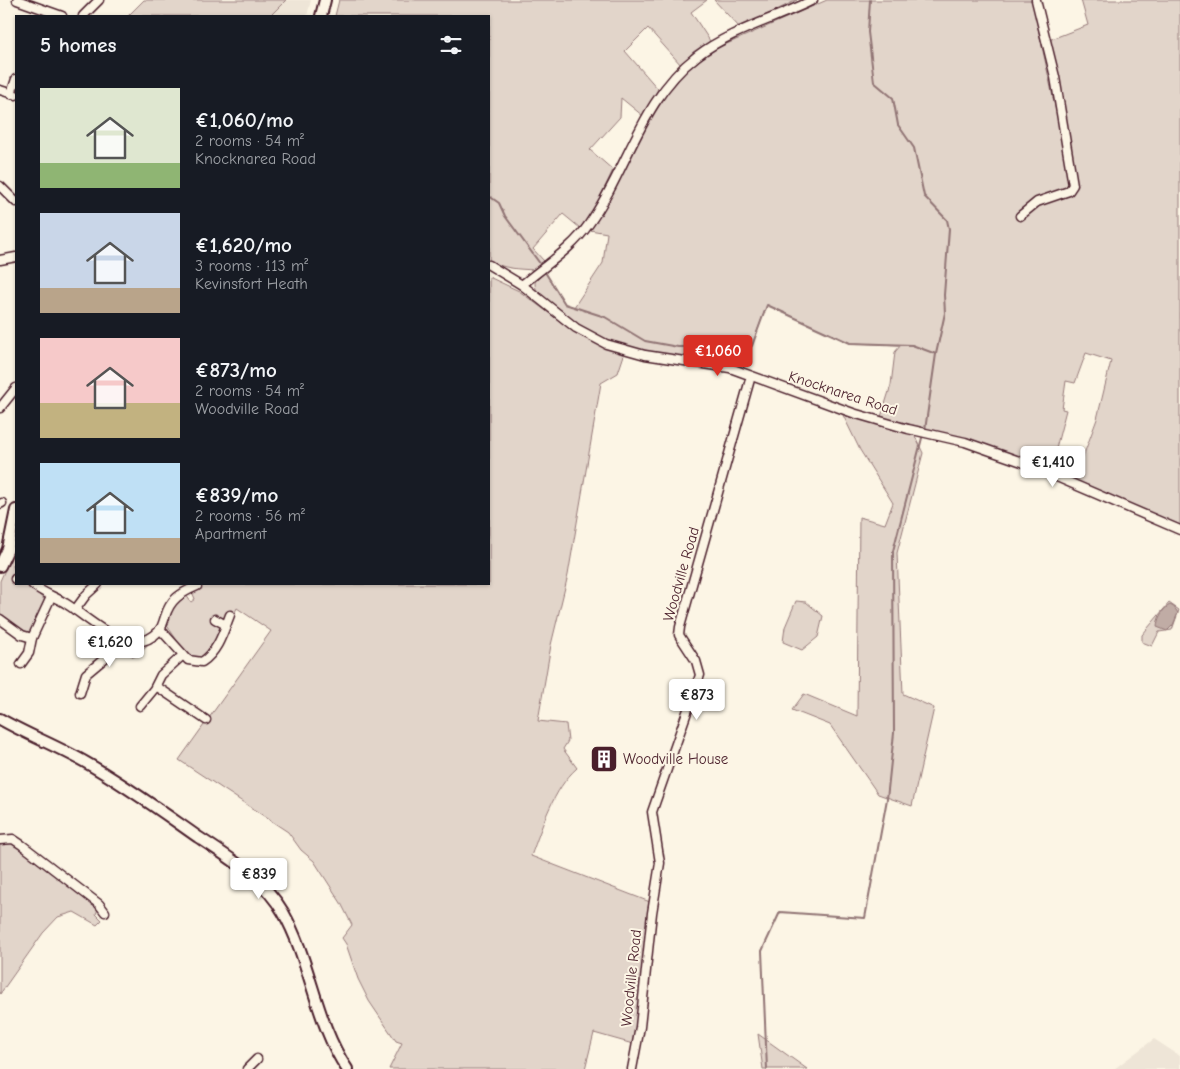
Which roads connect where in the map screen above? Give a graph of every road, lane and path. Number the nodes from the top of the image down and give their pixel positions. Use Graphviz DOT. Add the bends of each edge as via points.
graph roads {
  1 [pos="17,0"];
  2 [pos="99,0"];
  3 [pos="325,0"];
  4 [pos="813,0"];
  5 [pos="1036,0"];
  6 [pos="40,13"];
  7 [pos="55,15"];
  8 [pos="84,15"];
  9 [pos="321,15"];
  10 [pos="0,90"];
  11 [pos="14,94"];
  12 [pos="1,187"];
  13 [pos="15,201"];
  14 [pos="1020,216"];
  15 [pos="15,257"];
  16 [pos="0,260"];
  17 [pos="490,266"];
  18 [pos="522,285"];
  19 [pos="751,376"];
  20 [pos="15,389"];
  21 [pos="0,408"];
  22 [pos="15,515"];
  23 [pos="1180,530"];
  24 [pos="1,564"];
  25 [pos="33,585"];
  26 [pos="97,585"];
  27 [pos="193,591"];
  28 [pos="51,597"];
  29 [pos="75,610"];
  30 [pos="230,615"];
  31 [pos="0,619"];
  32 [pos="216,619"];
  33 [pos="226,624"];
  34 [pos="160,629"];
  35 [pos="108,633"];
  36 [pos="32,638"];
  37 [pos="183,655"];
  38 [pos="21,664"];
  39 [pos="156,686"];
  40 [pos="80,693"];
  41 [pos="140,706"];
  42 [pos="0,719"];
  43 [pos="206,720"];
  44 [pos="0,840"];
  45 [pos="105,912"];
  46 [pos="257,1059"];
  47 [pos="247,1069"];
  48 [pos="347,1069"];
  49 [pos="632,1069"];
  1 -- 6 [label="street"];
  2 -- 8 [label="street"];
  3 -- 9 [label="main road"];
  4 -- 18 [label="street" via="710,47 681,70 654,103 588,226 572,244"];
  5 -- 14 [label="street" via="1055,77 1074,185 1037,202"];
  6 -- 7 [label="street"];
  10 -- 11 [label="street"];
  12 -- 13 [label="street"];
  15 -- 16 [label="street"];
  17 -- 18 [label="street, Knocknarea Road"];
  18 -- 19 [label="street, Knocknarea Road" via="576,328 606,344 645,355 717,365"];
  19 -- 23 [label="street, Knocknarea Road" via="852,413 993,451"];
  19 -- 49 [label="street, Woodville Road" via="680,627 679,635 696,661 700,675 652,812 660,863"];
  20 -- 21 [label="street"];
  22 -- 24 [label="main road" via="8,549"];
  25 -- 28 [label="street"];
  26 -- 29 [label="street"];
  27 -- 34 [label="street" via="177,596 170,604"];
  28 -- 29 [label="street"];
  28 -- 36 [label="street"];
  29 -- 35 [label="street"];
  30 -- 33 [label="street"];
  31 -- 36 [label="street" via="22,635"];
  32 -- 33 [label="street"];
  33 -- 37 [label="street" via="214,651 202,662 195,663"];
  34 -- 35 [label="street" via="147,640 134,641"];
  34 -- 37 [label="street"];
  35 -- 40 [label="street" via="107,653 86,674"];
  36 -- 38 [label="street" via="29,653"];
  37 -- 39 [label="street" via="161,675"];
  39 -- 41 [label="street"];
  39 -- 43 [label="street" via="195,717"];
  42 -- 48 [label="main road" via="110,777 240,866 266,889 283,912 334,1048"];
  44 -- 45 [label="street" via="13,839 22,845"];
  46 -- 47 [label="street"];
}
